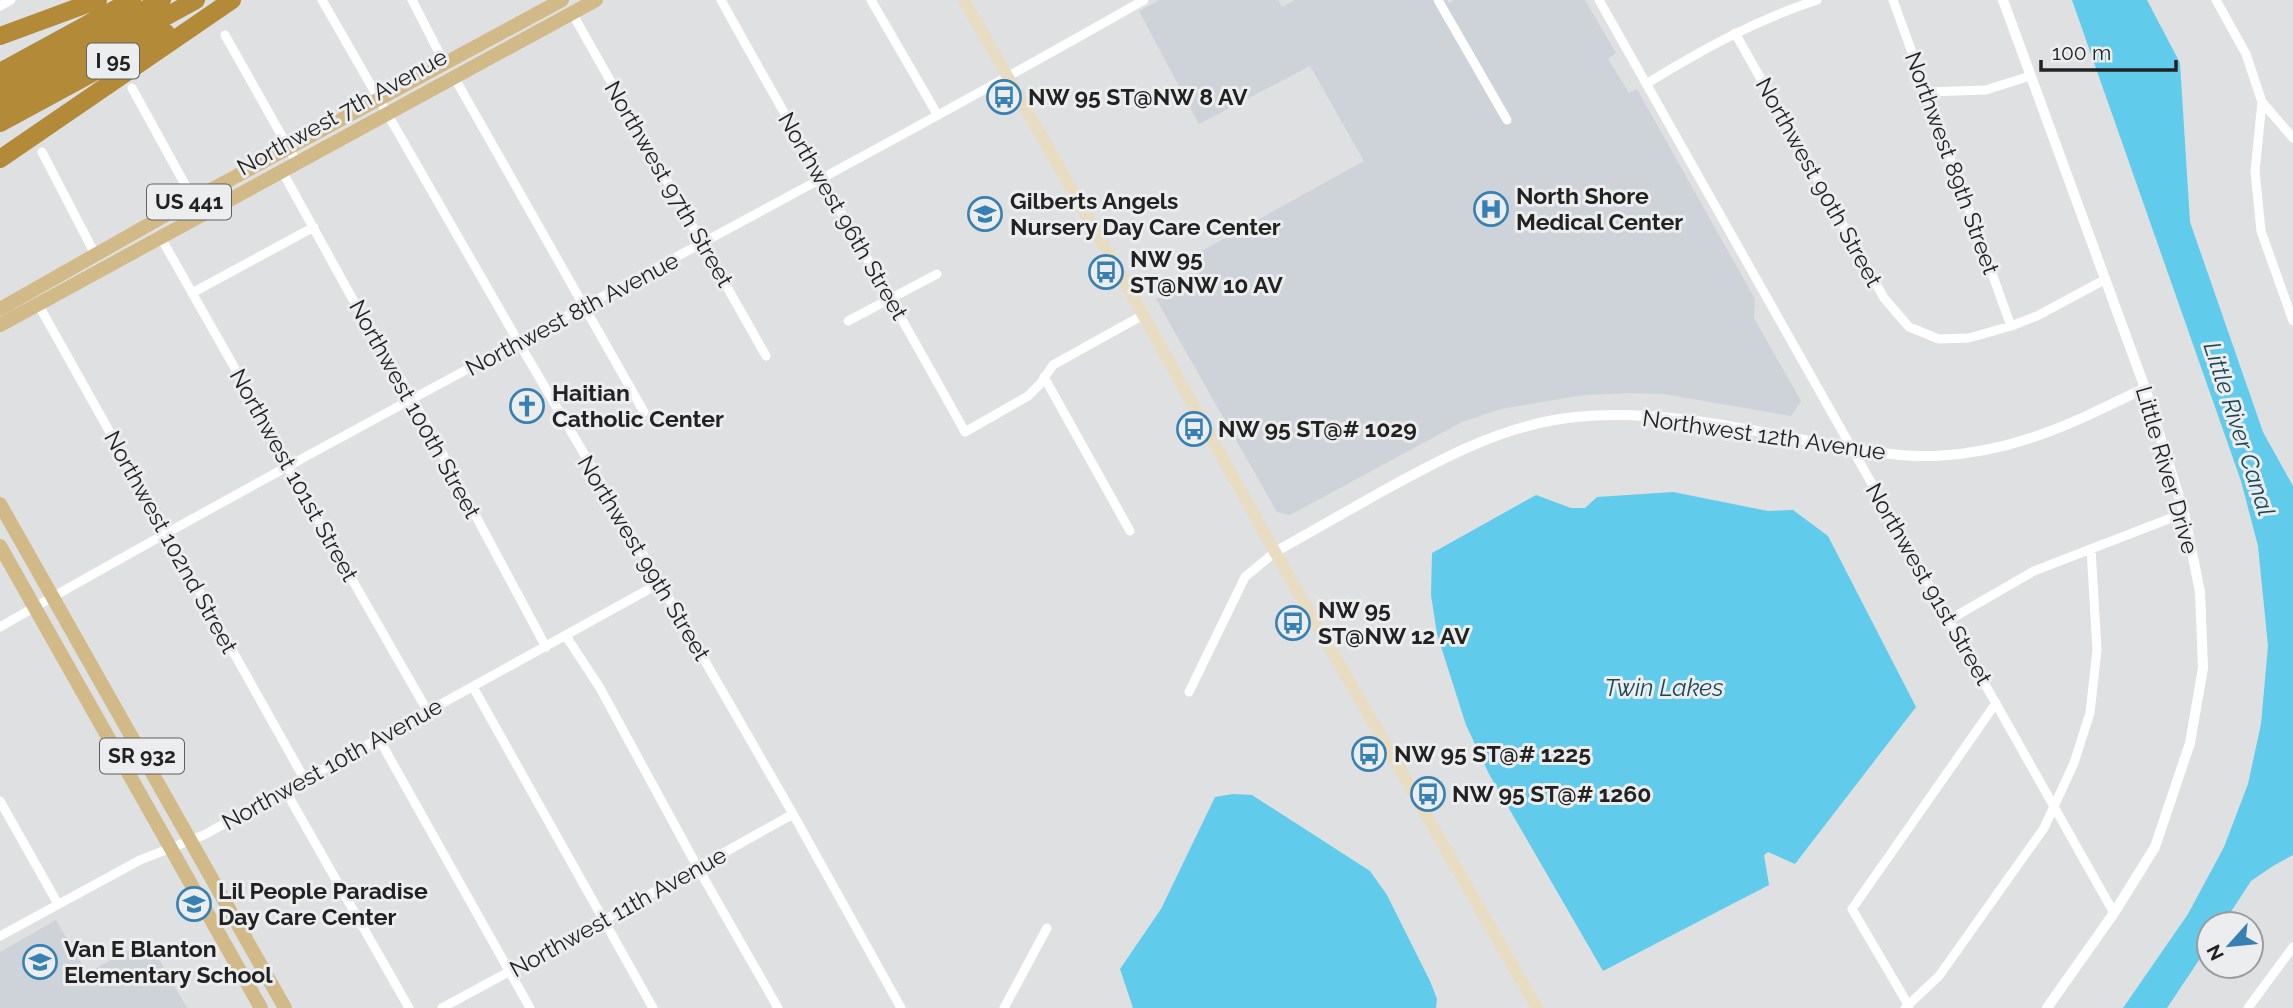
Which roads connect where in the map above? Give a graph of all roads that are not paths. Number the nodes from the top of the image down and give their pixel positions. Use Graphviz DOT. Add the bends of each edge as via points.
graph roads {
  1 [pos="11,0"];
  2 [pos="98,0"];
  3 [pos="132,0"];
  4 [pos="162,0"];
  5 [pos="196,0"];
  6 [pos="226,0"];
  7 [pos="232,0"];
  8 [pos="322,0"];
  9 [pos="412,0"];
  10 [pos="562,0"];
  11 [pos="596,0"];
  12 [pos="722,0"];
  13 [pos="871,0"];
  14 [pos="964,0"];
  15 [pos="1144,0"];
  16 [pos="1438,0"];
  17 [pos="1599,0"];
  18 [pos="1817,0"];
  19 [pos="1893,0"];
  20 [pos="2003,0"];
  21 [pos="2216,0"];
  22 [pos="0,6"];
  23 [pos="575,6"];
  24 [pos="1735,33"];
  25 [pos="225,35"];
  26 [pos="0,36"];
  27 [pos="445,64"];
  28 [pos="0,72"];
  29 [pos="2030,76"];
  30 [pos="454,77"];
  31 [pos="1009,77"];
  32 [pos="1646,84"];
  33 [pos="0,88"];
  34 [pos="132,88"];
  35 [pos="1926,92"];
  36 [pos="380,99"];
  37 [pos="2262,102"];
  38 [pos="0,107"];
  39 [pos="388,114"];
  40 [pos="937,114"];
  41 [pos="1507,120"];
  42 [pos="0,123"];
  43 [pos="2293,138"];
  44 [pos="288,148"];
  45 [pos="42,152"];
  46 [pos="0,159"];
  47 [pos="297,163"];
  48 [pos="282,171"];
  49 [pos="820,178"];
  50 [pos="225,183"];
  51 [pos="193,200"];
  52 [pos="314,227"];
  53 [pos="161,238"];
  54 [pos="703,243"];
  55 [pos="96,256"];
  56 [pos="937,274"];
  57 [pos="2104,279"];
  58 [pos="192,293"];
  59 [pos="891,298"];
  60 [pos="38,304"];
  61 [pos="2290,305"];
  62 [pos="1,308"];
  63 [pos="584,308"];
  64 [pos="1143,315"];
  65 [pos="848,321"];
  66 [pos="2293,321"];
  67 [pos="0,325"];
  68 [pos="2011,326"];
  69 [pos="519,343"];
  70 [pos="766,356"];
  71 [pos="1044,377"];
  72 [pos="2145,388"];
  73 [pos="413,399"];
  74 [pos="644,412"];
  75 [pos="1852,449"];
  76 [pos="287,466"];
  77 [pos="0,504"];
  78 [pos="2184,513"];
  79 [pos="1130,531"];
  80 [pos="166,534"];
  81 [pos="0,546"];
  82 [pos="2091,549"];
  83 [pos="1275,552"];
  84 [pos="660,583"];
  85 [pos="52,597"];
  86 [pos="34,608"];
  87 [pos="1949,620"];
  88 [pos="0,627"];
  89 [pos="566,636"];
  90 [pos="546,647"];
  91 [pos="473,687"];
  92 [pos="1189,692"];
  93 [pos="1996,703"];
  94 [pos="428,712"];
  95 [pos="379,739"];
  96 [pos="304,780"];
  97 [pos="285,790"];
  98 [pos="0,801"];
  99 [pos="2054,806"];
  100 [pos="793,814"];
  101 [pos="190,842"];
  102 [pos="170,849"];
  103 [pos="698,869"];
  104 [pos="58,904"];
  105 [pos="2114,913"];
  106 [pos="604,920"];
  107 [pos="1047,928"];
  108 [pos="0,936"];
  109 [pos="2292,949"];
  110 [pos="510,972"];
  111 [pos="1907,1007"];
  112 [pos="261,1008"];
  113 [pos="285,1008"];
  114 [pos="409,1008"];
  115 [pos="442,1008"];
  116 [pos="530,1008"];
  117 [pos="653,1008"];
  118 [pos="778,1008"];
  119 [pos="901,1008"];
  120 [pos="1004,1008"];
  121 [pos="1537,1008"];
  122 [pos="2047,1008"];
  123 [pos="2248,1008"];
  1 -- 22 [label="street"];
  2 -- 26 [label="highway"];
  3 -- 28 [label="highway, I 95"];
  4 -- 33 [label="highway"];
  5 -- 38 [label="highway"];
  6 -- 42 [label="highway, I 95"];
  7 -- 46 [label="highway"];
  8 -- 36 [label="street, Northwest 99th Street"];
  9 -- 27 [label="street"];
  10 -- 27 [label="main road, Northwest 7th Avenue / US 441"];
  11 -- 23 [label="main road, Northwest 7th Avenue / US 441"];
  12 -- 49 [label="street, Northwest 96th Street"];
  13 -- 40 [label="street"];
  14 -- 31 [label="main road"];
  15 -- 31 [label="street, Northwest 8th Avenue"];
  16 -- 41 [label="street"];
  17 -- 32 [label="street, Northwest 91st Street"];
  18 -- 24 [label="street"];
  19 -- 35 [label="street, Northwest 89th Street"];
  20 -- 29 [label="street, Little River Drive"];
  21 -- 37 [label="street" via="2246,54"];
  23 -- 30 [label="main road, Northwest 7th Avenue / US 441"];
  23 -- 54 [label="street, Northwest 97th Street"];
  24 -- 32 [label="street"];
  24 -- 68 [label="street, Northwest 90th Street" via="1884,298 1909,327 1939,339 1969,338"];
  25 -- 44 [label="street"];
  27 -- 36 [label="main road, Northwest 7th Avenue / US 441"];
  29 -- 35 [label="street" via="1986,90"];
  29 -- 57 [label="street, Little River Drive"];
  30 -- 39 [label="main road, Northwest 7th Avenue / US 441"];
  30 -- 63 [label="street"];
  31 -- 40 [label="street, Northwest 8th Avenue"];
  31 -- 64 [label="main road"];
  32 -- 75 [label="street, Northwest 91st Street"];
  34 -- 51 [label="street"];
  35 -- 68 [label="street, Northwest 89th Street"];
  36 -- 39 [label="street, Northwest 99th Street"];
  36 -- 44 [label="main road, Northwest 7th Avenue / US 441"];
  37 -- 43 [label="street"];
  37 -- 61 [label="street" via="2255,171 2261,231"];
  39 -- 47 [label="main road, Northwest 7th Avenue / US 441"];
  39 -- 69 [label="street, Northwest 99th Street"];
  40 -- 49 [label="street, Northwest 8th Avenue"];
  44 -- 47 [label="street"];
  44 -- 50 [label="main road, Northwest 7th Avenue / US 441"];
  45 -- 55 [label="street"];
  47 -- 48 [label="main road, Northwest 7th Avenue / US 441"];
  48 -- 52 [label="street, Northwest 100th Street"];
  48 -- 53 [label="main road, Northwest 7th Avenue / US 441"];
  49 -- 54 [label="street, Northwest 8th Avenue"];
  49 -- 59 [label="street, Northwest 96th Street"];
  50 -- 51 [label="main road, Northwest 7th Avenue / US 441"];
  50 -- 53 [label="main road" via="215,198 169,223"];
  51 -- 55 [label="main road, Northwest 7th Avenue / US 441"];
  52 -- 58 [label="street"];
  52 -- 73 [label="street, Northwest 100th Street"];
  53 -- 58 [label="street, Northwest 101st Street"];
  53 -- 60 [label="main road, Northwest 7th Avenue / US 441"];
  54 -- 63 [label="street, Northwest 8th Avenue"];
  54 -- 70 [label="street, Northwest 97th Street"];
  55 -- 60 [label="main road" via="89,270 50,291"];
  55 -- 62 [label="main road, Northwest 7th Avenue / US 441"];
  56 -- 59 [label="street"];
  57 -- 68 [label="street"];
  57 -- 72 [label="street, Little River Drive"];
  58 -- 76 [label="street, Northwest 101st Street"];
  59 -- 65 [label="street"];
  59 -- 71 [label="street, Northwest 96th Street" via="965,432 1028,396"];
  60 -- 67 [label="main road, Northwest 7th Avenue / US 441"];
  60 -- 80 [label="street, Northwest 102nd Street"];
  61 -- 66 [label="street"];
  63 -- 69 [label="street, Northwest 8th Avenue"];
  63 -- 74 [label="street"];
  64 -- 71 [label="street" via="1053,365"];
  64 -- 83 [label="main road"];
  69 -- 73 [label="street, Northwest 8th Avenue"];
  69 -- 84 [label="street, Northwest 99th Street"];
  71 -- 79 [label="street"];
  72 -- 75 [label="street, Northwest 12th Avenue" via="2041,436 1988,450 1934,456"];
  72 -- 78 [label="street, Little River Drive"];
  73 -- 76 [label="street, Northwest 8th Avenue"];
  73 -- 90 [label="street, Northwest 100th Street"];
  75 -- 83 [label="street, Northwest 12th Avenue" via="1686,420 1613,415 1565,418 1460,449"];
  75 -- 87 [label="street, Northwest 91st Street"];
  76 -- 80 [label="street, Northwest 8th Avenue"];
  76 -- 94 [label="street, Northwest 101st Street"];
  77 -- 85 [label="main road, SR 932"];
  78 -- 82 [label="street"];
  78 -- 105 [label="street, Little River Drive" via="2200,592 2203,668 2190,743 2155,847"];
  80 -- 85 [label="street, Northwest 8th Avenue"];
  80 -- 96 [label="street, Northwest 102nd Street"];
  81 -- 86 [label="main road, SR 932"];
  82 -- 87 [label="street" via="2034,571"];
  82 -- 99 [label="street" via="2097,650 2090,713"];
  83 -- 92 [label="street, Northwest 12th Avenue" via="1245,577"];
  83 -- 121 [label="main road"];
  84 -- 89 [label="street, Northwest 10th Avenue"];
  84 -- 100 [label="street, Northwest 99th Street"];
  85 -- 86 [label="street, Northwest 8th Avenue"];
  85 -- 101 [label="main road, SR 932"];
  86 -- 88 [label="street, Northwest 8th Avenue"];
  86 -- 102 [label="main road, SR 932"];
  87 -- 93 [label="street, Northwest 91st Street"];
  89 -- 90 [label="street, Northwest 10th Avenue"];
  89 -- 103 [label="street" via="600,688"];
  90 -- 91 [label="street, Northwest 10th Avenue"];
  91 -- 94 [label="street, Northwest 10th Avenue"];
  91 -- 106 [label="street"];
  93 -- 99 [label="street, Northwest 91st Street"];
  93 -- 111 [label="street" via="1852,909"];
  94 -- 95 [label="street, Northwest 10th Avenue"];
  95 -- 96 [label="street, Northwest 10th Avenue"];
  95 -- 110 [label="street"];
  96 -- 97 [label="street, Northwest 10th Avenue"];
  97 -- 101 [label="street, Northwest 10th Avenue"];
  97 -- 114 [label="street"];
  98 -- 104 [label="street"];
  99 -- 105 [label="street, Northwest 91st Street"];
  99 -- 111 [label="street" via="2044,828 1939,976"];
  100 -- 103 [label="street, Northwest 11th Avenue"];
  100 -- 119 [label="street, Northwest 99th Street"];
  101 -- 102 [label="street, Northwest 10th Avenue"];
  101 -- 113 [label="main road, SR 932"];
  102 -- 104 [label="street, Northwest 10th Avenue"];
  102 -- 112 [label="main road, SR 932"];
  103 -- 106 [label="street, Northwest 11th Avenue"];
  103 -- 118 [label="street"];
  104 -- 108 [label="street, Northwest 10th Avenue"];
  105 -- 122 [label="street, Little River Drive"];
  106 -- 110 [label="street, Northwest 11th Avenue"];
  106 -- 117 [label="street"];
  107 -- 120 [label="street"];
  109 -- 123 [label="street"];
  110 -- 115 [label="street, Northwest 11th Avenue"];
  110 -- 116 [label="street"];
}
